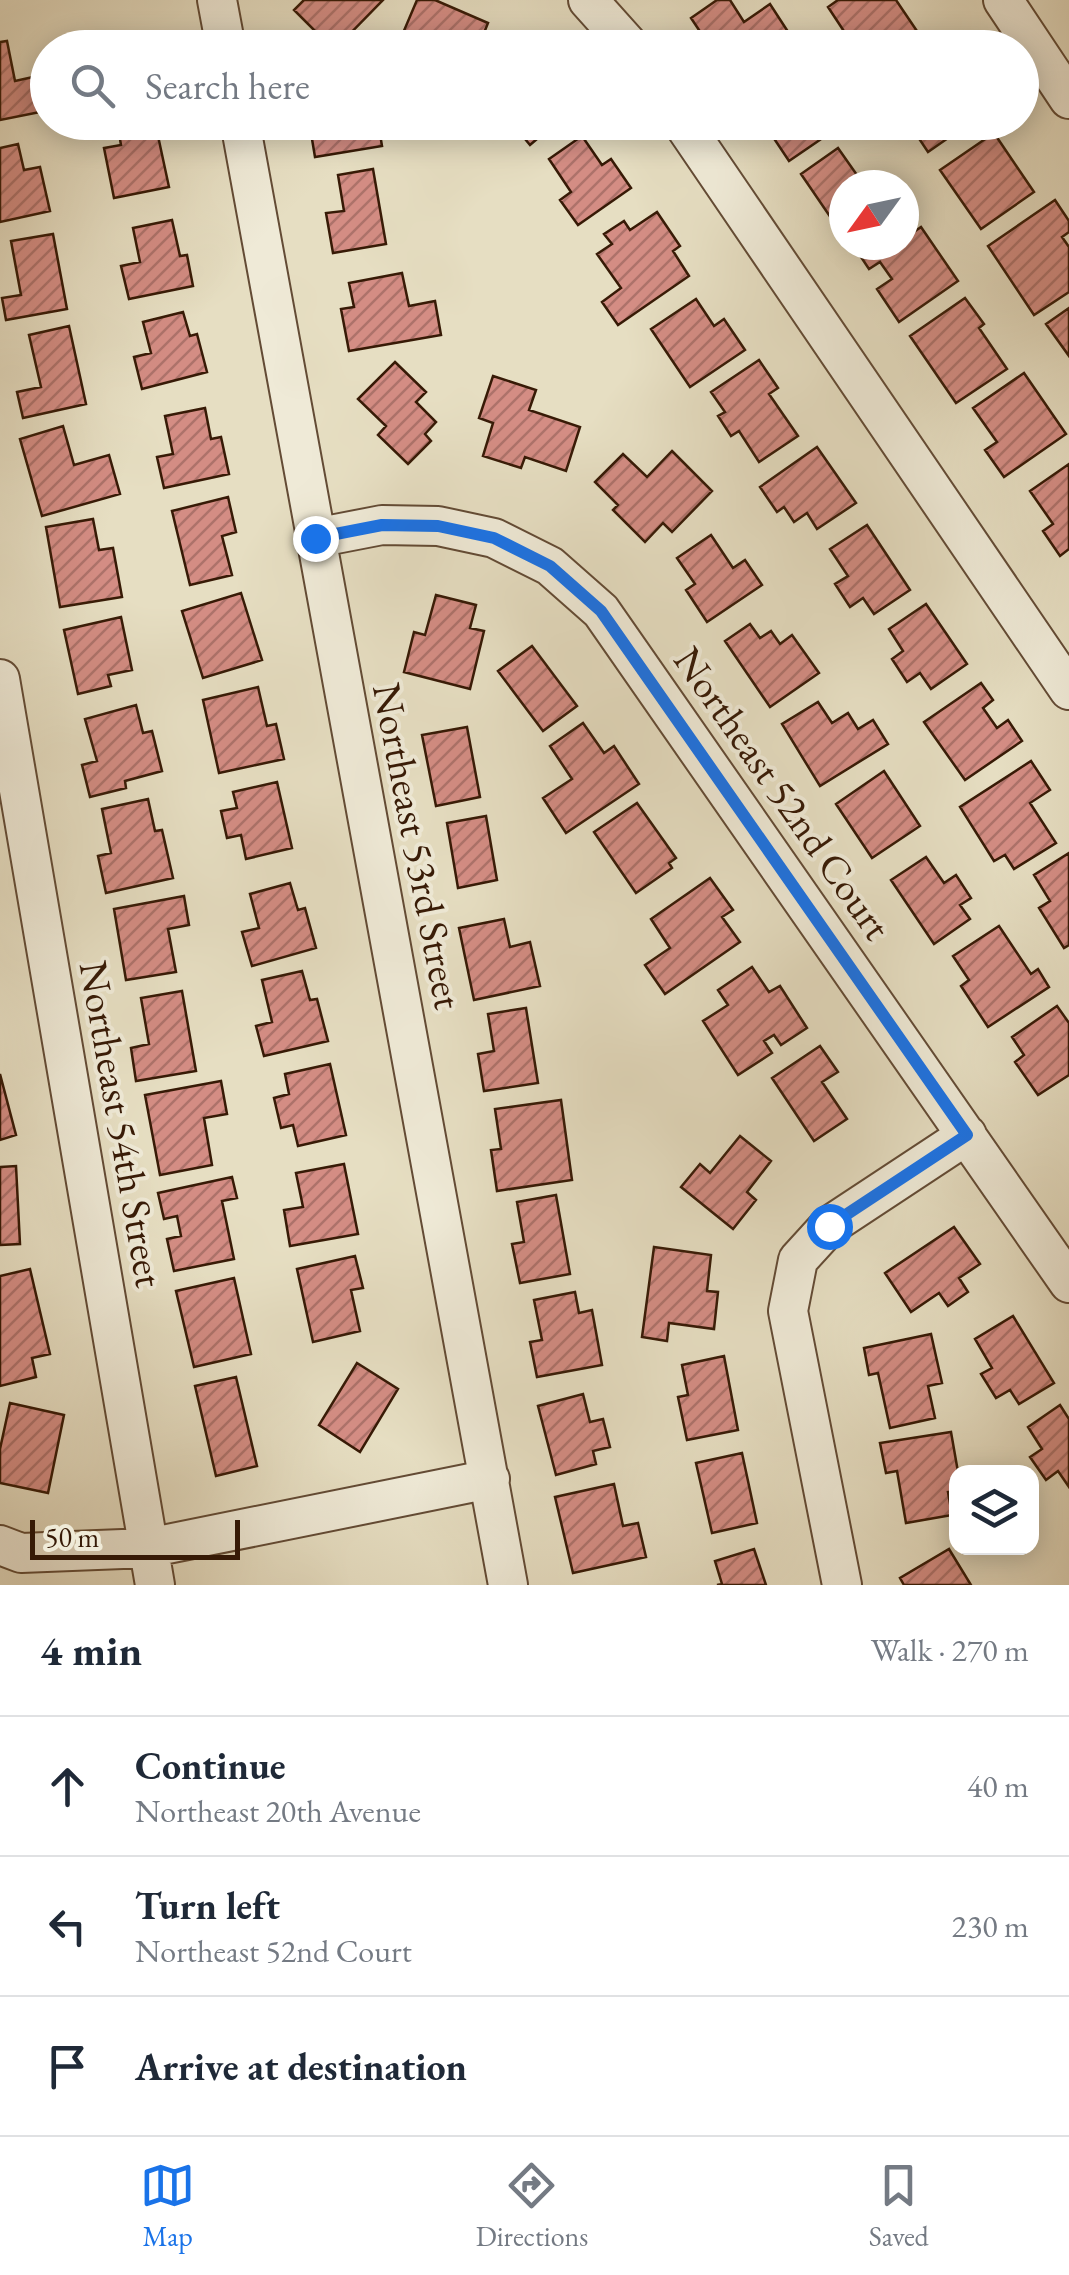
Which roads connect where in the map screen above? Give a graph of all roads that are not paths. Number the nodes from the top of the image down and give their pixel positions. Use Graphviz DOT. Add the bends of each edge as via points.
graph roads {
  1 [pos="218,0"];
  2 [pos="588,0"];
  3 [pos="1003,0"];
  4 [pos="223,30"];
  5 [pos="615,30"];
  6 [pos="1023,30"];
  7 [pos="1039,54"];
  8 [pos="1069,99"];
  9 [pos="243,140"];
  10 [pos="694,140"];
  11 [pos="315,538"];
  12 [pos="0,678"];
  13 [pos="1069,690"];
  14 [pos="7,762"];
  15 [pos="967,1135"];
  16 [pos="1069,1282"];
  17 [pos="490,1479"];
  18 [pos="0,1545"];
  19 [pos="148,1548"];
  20 [pos="154,1585"];
  21 [pos="508,1585"];
  22 [pos="842,1585"];
  1 -- 4 [label="street"];
  2 -- 5 [label="street"];
  3 -- 6 [label="street"];
  7 -- 8 [label="street"];
  9 -- 11 [label="street, Northeast 53rd Street"];
  10 -- 13 [label="street"];
  11 -- 15 [label="street, Northeast 52nd Court" via="382,525 438,526 494,538 550,566 601,611"];
  11 -- 17 [label="street, Northeast 53rd Street"];
  12 -- 14 [label="street, Northeast 54th Street"];
  14 -- 19 [label="street, Northeast 54th Street"];
  15 -- 16 [label="street, Northeast 52nd Court"];
  15 -- 22 [label="street" via="829,1226 798,1260 788,1312"];
  17 -- 19 [label="street"];
  17 -- 21 [label="street, Northeast 53rd Street"];
  18 -- 19 [label="street" via="20,1553"];
  19 -- 20 [label="street, Northeast 54th Street"];
}
